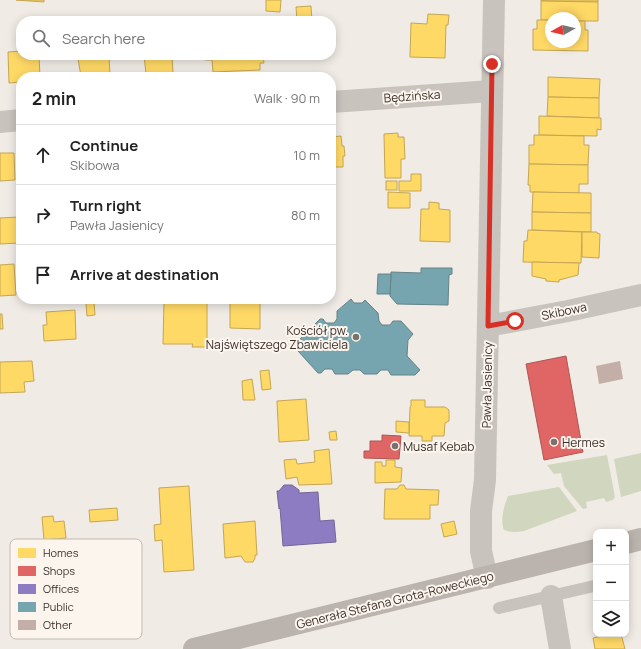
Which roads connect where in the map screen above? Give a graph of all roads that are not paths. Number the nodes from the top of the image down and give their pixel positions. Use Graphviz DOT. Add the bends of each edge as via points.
graph roads {
  1 [pos="494,0"];
  2 [pos="492,91"];
  3 [pos="336,102"];
  4 [pos="16,120"];
  5 [pos="0,122"];
  6 [pos="641,295"];
  7 [pos="488,326"];
  8 [pos="641,539"];
  9 [pos="629,542"];
  10 [pos="593,551"];
  11 [pos="487,578"];
  12 [pos="593,586"];
  13 [pos="551,596"];
  14 [pos="499,608"];
  15 [pos="194,649"];
  16 [pos="560,649"];
  1 -- 2 [label="street, Pawła Jasienicy"];
  2 -- 3 [label="street, Będzińska"];
  2 -- 7 [label="street, Pawła Jasienicy"];
  4 -- 5 [label="street"];
  6 -- 7 [label="street, Skibowa"];
  7 -- 11 [label="street, Pawła Jasienicy" via="485,480 481,511 481,551"];
  8 -- 9 [label="street"];
  10 -- 11 [label="street, Generała Stefana Grota-Roweckiego"];
  11 -- 15 [label="street, Generała Stefana Grota-Roweckiego"];
  12 -- 13 [label="lane"];
  13 -- 14 [label="lane"];
  13 -- 16 [label="street"];
}
